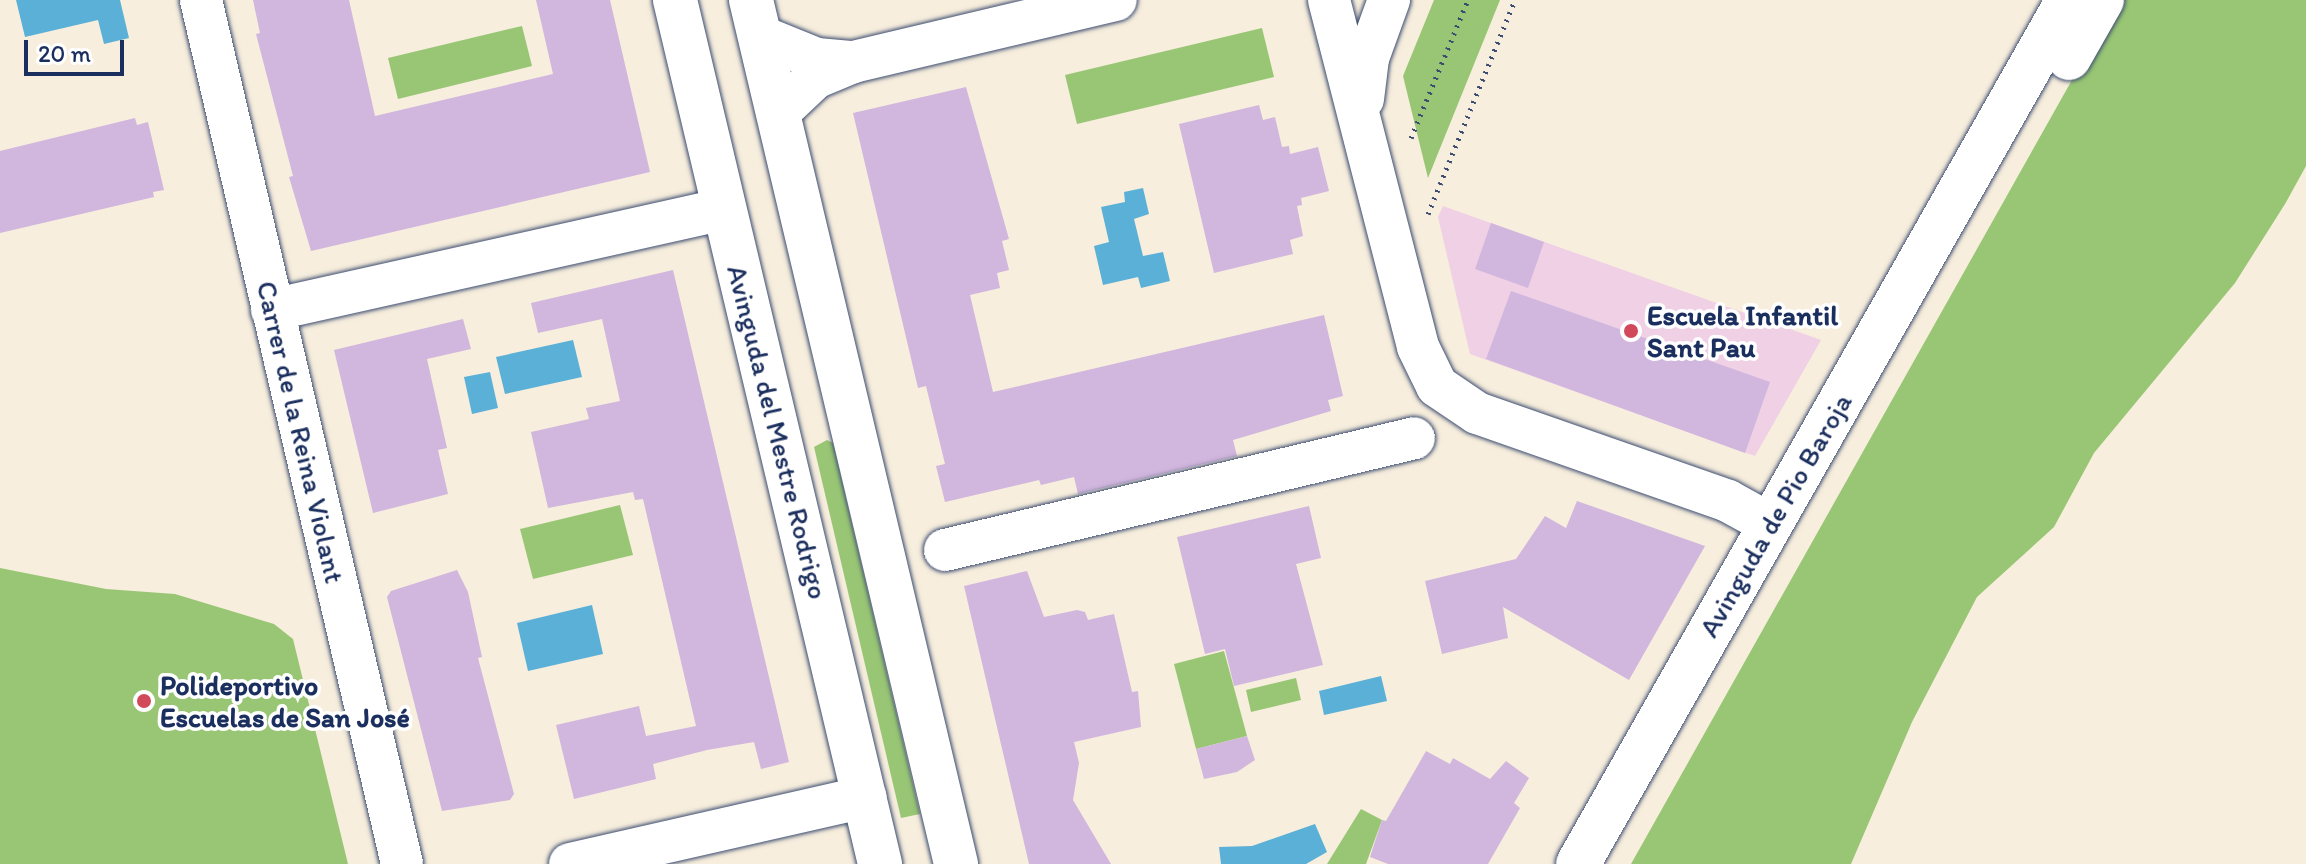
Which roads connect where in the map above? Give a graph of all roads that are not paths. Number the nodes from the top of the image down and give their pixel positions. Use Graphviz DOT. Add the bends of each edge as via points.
graph roads {
  1 [pos="201,0"];
  2 [pos="675,0"];
  3 [pos="1116,0"];
  4 [pos="1329,0"];
  5 [pos="1389,0"];
  6 [pos="2068,0"];
  7 [pos="2102,0"];
  8 [pos="756,18"];
  9 [pos="853,62"];
  10 [pos="779,112"];
  11 [pos="1362,113"];
  12 [pos="724,209"];
  13 [pos="272,310"];
  14 [pos="1414,438"];
  15 [pos="1770,524"];
  16 [pos="945,550"];
  17 [pos="866,797"];
  18 [pos="402,864"];
  19 [pos="570,864"];
  20 [pos="880,864"];
  21 [pos="956,864"];
  22 [pos="1578,864"];
  23 [pos="1612,864"];
  1 -- 13 [label="street, Carrer de la Reina Violant"];
  2 -- 12 [label="main road, Avinguda del Mestre Rodrigo"];
  3 -- 9 [label="street"];
  4 -- 11 [label="street"];
  5 -- 11 [label="street" via="1368,58"];
  6 -- 15 [label="main road, Avinguda de Pio Baroja"];
  7 -- 23 [label="main road, Avinguda de Pio Baroja"];
  8 -- 9 [label="street" via="817,59"];
  8 -- 10 [label="main road"];
  9 -- 10 [label="street" via="815,78"];
  10 -- 21 [label="main road"];
  11 -- 15 [label="street" via="1425,366 1451,400 1728,501"];
  12 -- 13 [label="street"];
  12 -- 17 [label="main road, Avinguda del Mestre Rodrigo"];
  13 -- 18 [label="street, Carrer de la Reina Violant"];
  14 -- 16 [label="street"];
  15 -- 22 [label="main road, Avinguda de Pio Baroja"];
  17 -- 19 [label="street"];
  17 -- 20 [label="main road, Avinguda del Mestre Rodrigo"];
}
